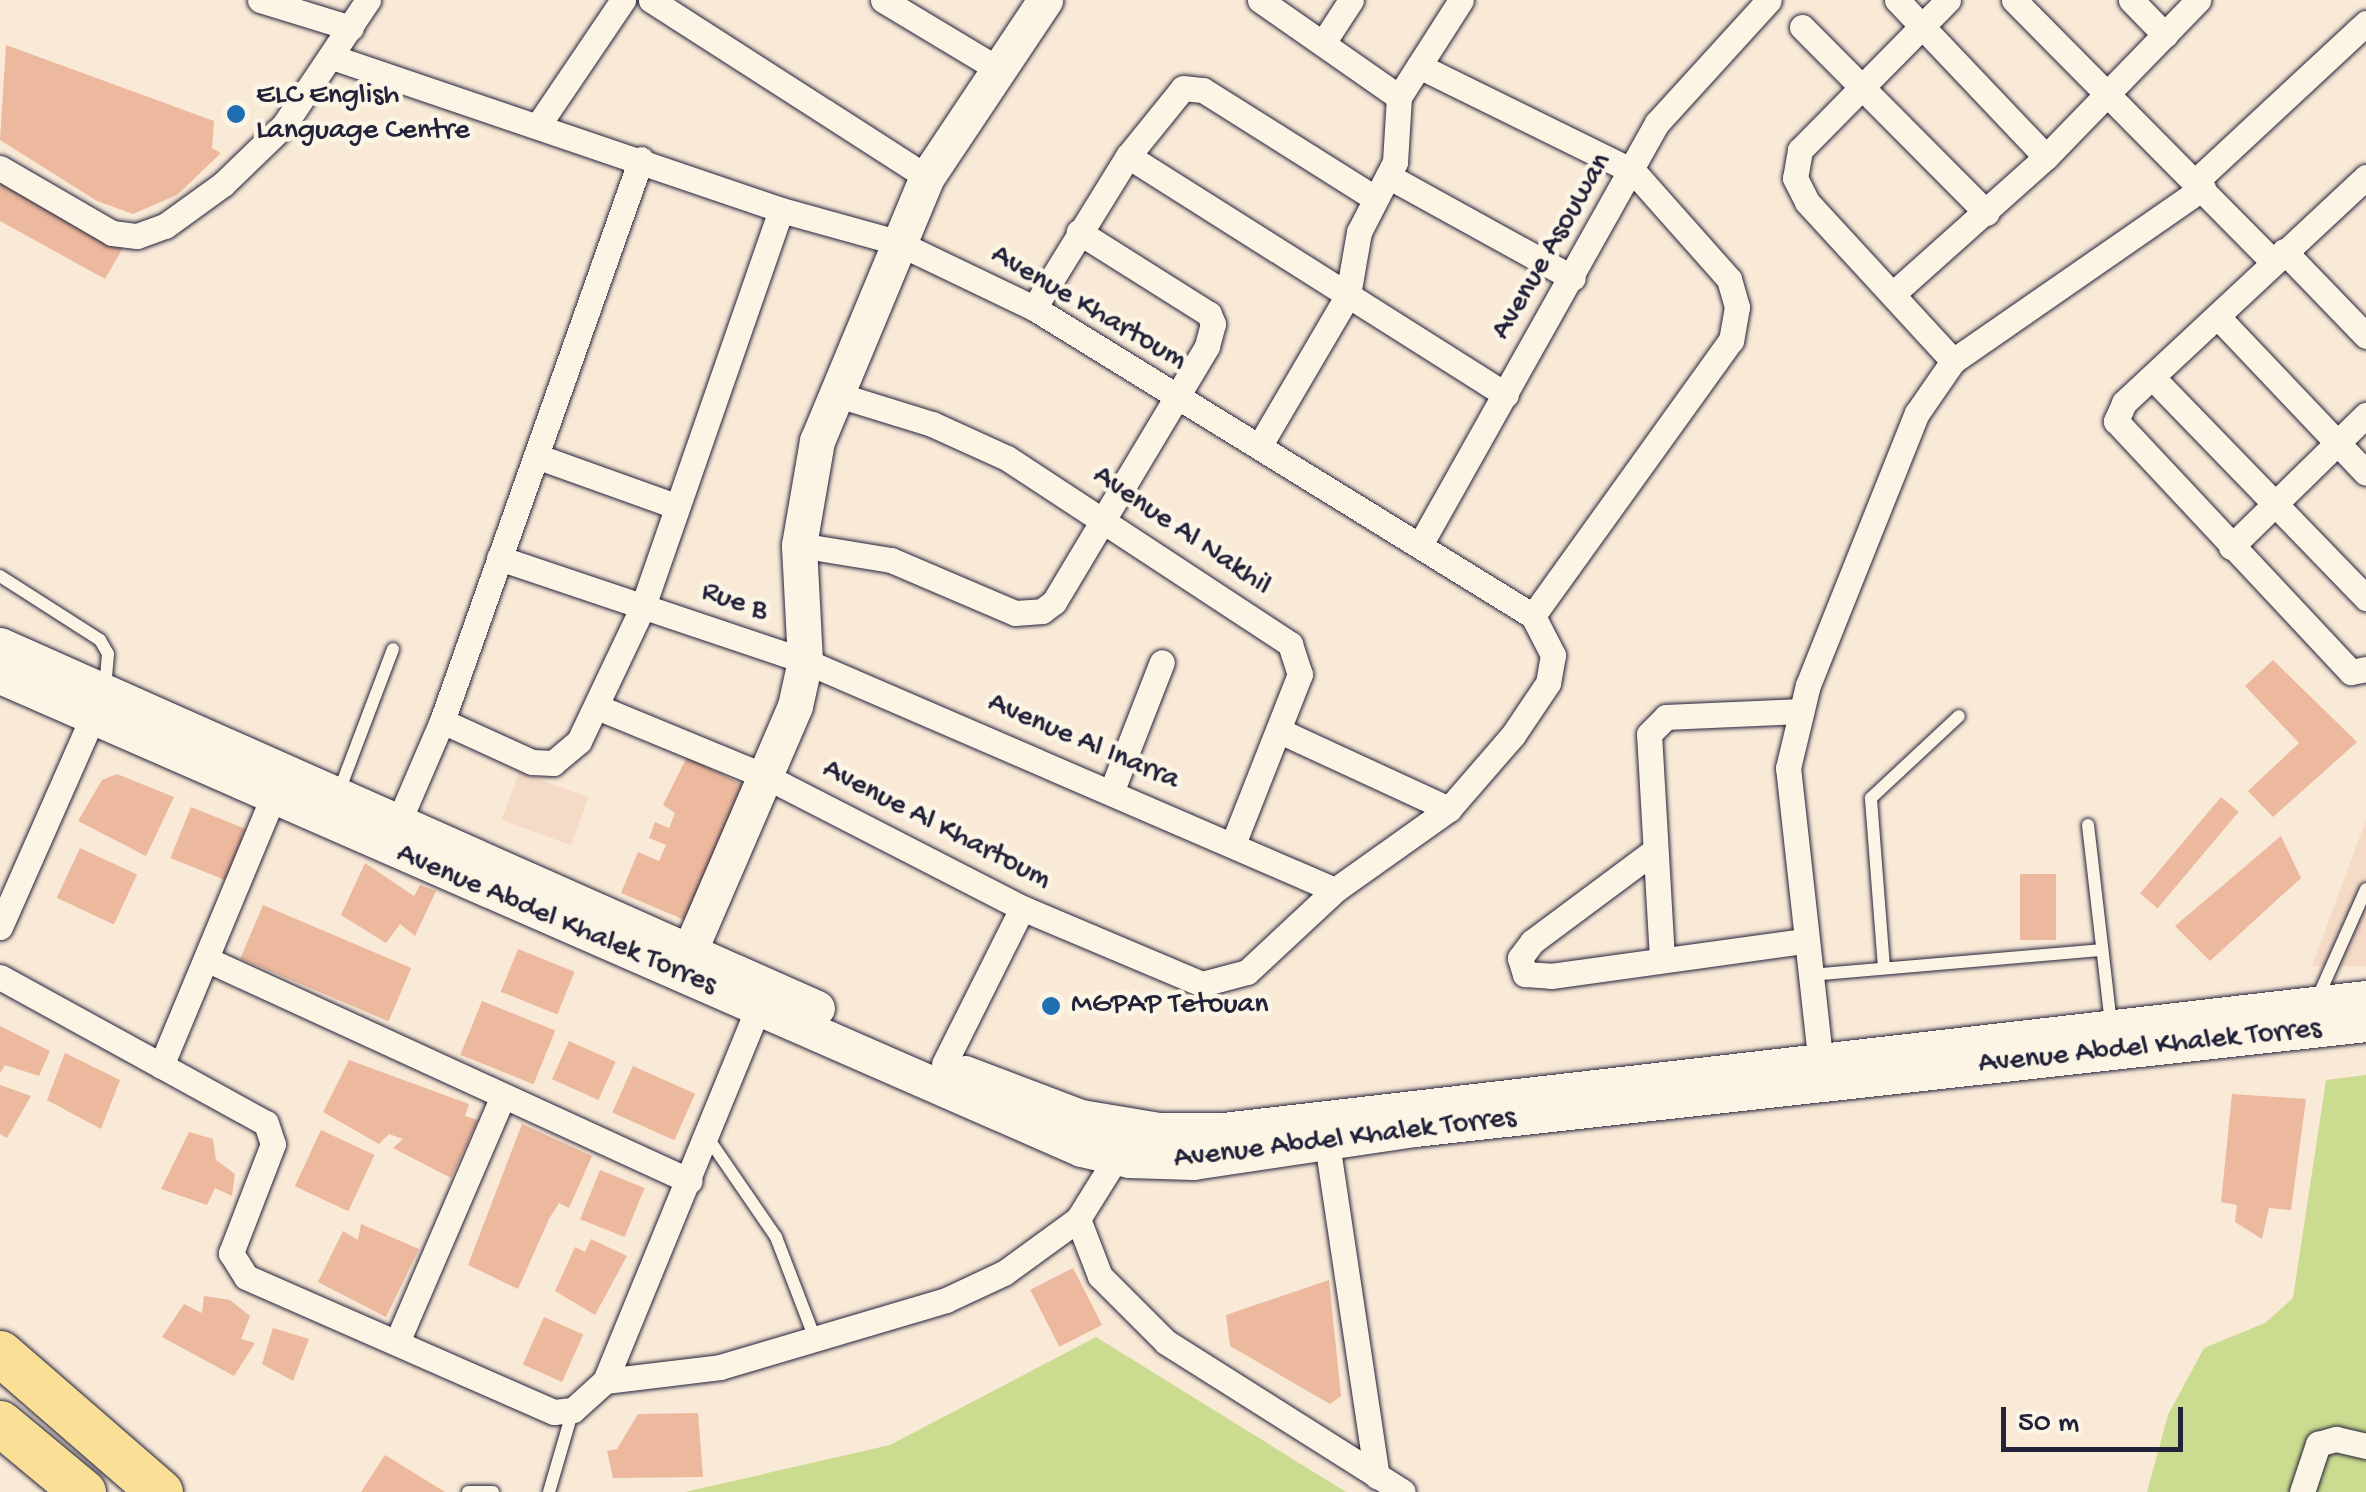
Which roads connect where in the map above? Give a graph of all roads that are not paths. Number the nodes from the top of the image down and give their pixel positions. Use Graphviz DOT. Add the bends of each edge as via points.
graph roads {
  1 [pos="260,0"];
  2 [pos="368,0"];
  3 [pos="623,0"];
  4 [pos="651,0"];
  5 [pos="883,0"];
  6 [pos="1045,0"];
  7 [pos="1260,0"];
  8 [pos="1352,0"];
  9 [pos="1461,0"];
  10 [pos="1769,0"];
  11 [pos="1897,0"];
  12 [pos="1948,0"];
  13 [pos="2014,0"];
  14 [pos="2131,0"];
  15 [pos="2198,0"];
  16 [pos="2366,23"];
  17 [pos="1922,26"];
  18 [pos="1802,27"];
  19 [pos="351,28"];
  20 [pos="2165,34"];
  21 [pos="1323,43"];
  22 [pos="335,58"];
  23 [pos="1419,66"];
  24 [pos="998,70"];
  25 [pos="1859,89"];
  26 [pos="2104,93"];
  27 [pos="1399,98"];
  28 [pos="539,124"];
  29 [pos="1128,156"];
  30 [pos="2046,157"];
  31 [pos="641,159"];
  32 [pos="0,168"];
  33 [pos="1634,172"];
  34 [pos="927,178"];
  35 [pos="2199,185"];
  36 [pos="1381,186"];
  37 [pos="2361,192"];
  38 [pos="781,210"];
  39 [pos="1987,213"];
  40 [pos="1079,232"];
  41 [pos="896,242"];
  42 [pos="2278,256"];
  43 [pos="1573,278"];
  44 [pos="1895,292"];
  45 [pos="1348,294"];
  46 [pos="1034,308"];
  47 [pos="2217,316"];
  48 [pos="2366,336"];
  49 [pos="1952,361"];
  50 [pos="2152,377"];
  51 [pos="835,394"];
  52 [pos="1506,395"];
  53 [pos="1176,398"];
  54 [pos="2366,415"];
  55 [pos="2338,443"];
  56 [pos="1260,445"];
  57 [pos="536,456"];
  58 [pos="2366,473"];
  59 [pos="2274,505"];
  60 [pos="676,506"];
  61 [pos="1103,518"];
  62 [pos="800,544"];
  63 [pos="1420,545"];
  64 [pos="2231,546"];
  65 [pos="499,558"];
  66 [pos="0,576"];
  67 [pos="2366,598"];
  68 [pos="643,606"];
  69 [pos="1533,616"];
  70 [pos="0,645"];
  71 [pos="393,649"];
  72 [pos="805,661"];
  73 [pos="1162,662"];
  74 [pos="2366,669"];
  75 [pos="0,676"];
  76 [pos="98,707"];
  77 [pos="598,707"];
  78 [pos="1801,711"];
  79 [pos="1960,716"];
  80 [pos="442,721"];
  81 [pos="1282,732"];
  82 [pos="767,778"];
  83 [pos="1112,790"];
  84 [pos="337,796"];
  85 [pos="273,797"];
  86 [pos="1449,808"];
  87 [pos="398,823"];
  88 [pos="2088,825"];
  89 [pos="1233,844"];
  90 [pos="1654,851"];
  91 [pos="2366,889"];
  92 [pos="1334,890"];
  93 [pos="1022,908"];
  94 [pos="0,927"];
  95 [pos="1803,941"];
  96 [pos="2100,950"];
  97 [pos="206,958"];
  98 [pos="1662,958"];
  99 [pos="684,963"];
  100 [pos="1884,968"];
  101 [pos="1808,975"];
  102 [pos="2,982"];
  103 [pos="2366,998"];
  104 [pos="2315,1004"];
  105 [pos="758,1008"];
  106 [pos="2366,1024"];
  107 [pos="2113,1039"];
  108 [pos="944,1064"];
  109 [pos="161,1066"];
  110 [pos="1821,1072"];
  111 [pos="503,1096"];
  112 [pos="708,1138"];
  113 [pos="1125,1142"];
  114 [pos="1328,1143"];
  115 [pos="690,1181"];
  116 [pos="1078,1219"];
  117 [pos="397,1342"];
  118 [pos="816,1342"];
  119 [pos="0,1353"];
  120 [pos="604,1382"];
  121 [pos="573,1410"];
  122 [pos="0,1423"];
  123 [pos="2366,1446"];
  124 [pos="1377,1476"];
  125 [pos="82,1492"];
  126 [pos="160,1492"];
  127 [pos="468,1492"];
  128 [pos="493,1492"];
  129 [pos="549,1492"];
  130 [pos="1403,1492"];
  131 [pos="2302,1492"];
  1 -- 19 [label="street"];
  2 -- 19 [label="street"];
  3 -- 28 [label="street"];
  4 -- 34 [label="street"];
  5 -- 24 [label="street"];
  6 -- 24 [label="main road"];
  7 -- 21 [label="street"];
  8 -- 21 [label="street"];
  9 -- 23 [label="street"];
  10 -- 33 [label="street, Avenue Asouwan" via="1678,93"];
  11 -- 17 [label="street"];
  12 -- 17 [label="street"];
  13 -- 26 [label="street"];
  14 -- 20 [label="street"];
  15 -- 20 [label="street"];
  16 -- 35 [label="street"];
  17 -- 25 [label="street"];
  17 -- 30 [label="street"];
  18 -- 25 [label="street"];
  19 -- 22 [label="street"];
  20 -- 26 [label="street"];
  21 -- 27 [label="street"];
  22 -- 28 [label="street, Avenue Khartoum"];
  22 -- 32 [label="street" via="284,125 209,195 165,226 137,236 112,233"];
  23 -- 27 [label="street"];
  23 -- 33 [label="street"];
  24 -- 34 [label="main road"];
  25 -- 39 [label="street"];
  25 -- 44 [label="street" via="1800,150 1795,178 1807,202"];
  26 -- 30 [label="street"];
  26 -- 35 [label="street"];
  27 -- 36 [label="street" via="1399,141"];
  28 -- 31 [label="street, Avenue Khartoum"];
  29 -- 36 [label="street" via="1176,92 1190,86"];
  29 -- 40 [label="street"];
  29 -- 45 [label="street"];
  30 -- 39 [label="street"];
  31 -- 38 [label="street, Avenue Khartoum"];
  31 -- 57 [label="street"];
  33 -- 43 [label="street, Avenue Asouwan"];
  33 -- 69 [label="street" via="1730,278 1737,323"];
  34 -- 41 [label="main road"];
  35 -- 42 [label="street"];
  35 -- 49 [label="street"];
  36 -- 43 [label="street"];
  36 -- 45 [label="street" via="1359,232"];
  37 -- 42 [label="street"];
  38 -- 41 [label="street, Avenue Khartoum"];
  38 -- 60 [label="street"];
  39 -- 44 [label="street"];
  40 -- 46 [label="street"];
  40 -- 53 [label="street" via="1208,314 1211,334"];
  41 -- 46 [label="street, Avenue Khartoum"];
  41 -- 51 [label="main road"];
  42 -- 47 [label="street"];
  42 -- 48 [label="street"];
  43 -- 52 [label="street, Avenue Asouwan"];
  44 -- 49 [label="street"];
  45 -- 52 [label="street"];
  45 -- 56 [label="street"];
  46 -- 53 [label="street, Avenue Khartoum"];
  47 -- 50 [label="street"];
  47 -- 55 [label="street"];
  49 -- 78 [label="street" via="1917,412"];
  50 -- 59 [label="street"];
  50 -- 64 [label="street" via="2116,413 2118,429"];
  51 -- 61 [label="street, Avenue Al Nakhil" via="974,442"];
  51 -- 62 [label="main road" via="814,456"];
  52 -- 63 [label="street, Avenue Asouwan"];
  53 -- 56 [label="street, Avenue Khartoum"];
  53 -- 61 [label="street"];
  54 -- 55 [label="street"];
  55 -- 58 [label="street"];
  55 -- 59 [label="street"];
  56 -- 63 [label="street, Avenue Khartoum"];
  57 -- 60 [label="street"];
  57 -- 65 [label="street"];
  59 -- 64 [label="street"];
  59 -- 67 [label="street"];
  60 -- 68 [label="street"];
  61 -- 62 [label="street" via="1054,602 1028,614 891,560"];
  61 -- 81 [label="street, Avenue Al Nakhil" via="1290,644 1302,663"];
  62 -- 72 [label="main road"];
  63 -- 69 [label="street, Avenue Khartoum"];
  64 -- 74 [label="street" via="2351,672"];
  65 -- 68 [label="street, Rue B"];
  65 -- 80 [label="street"];
  66 -- 76 [label="lane" via="100,640 110,678"];
  68 -- 72 [label="street, Rue B"];
  68 -- 77 [label="street"];
  69 -- 86 [label="street" via="1552,655 1548,683 1484,775"];
  70 -- 76 [label="main road, Avenue Abdel Khalek Torres"];
  71 -- 84 [label="lane"];
  72 -- 82 [label="main road"];
  72 -- 83 [label="street, Avenue Al Inarra"];
  73 -- 83 [label="street"];
  75 -- 76 [label="main road, Avenue Abdel Khalek Torres"];
  76 -- 84 [label="main road, Avenue Abdel Khalek Torres"];
  76 -- 85 [label="main road, Avenue Abdel Khalek Torres"];
  76 -- 94 [label="street"];
  77 -- 80 [label="street" via="578,741 553,763 532,762"];
  77 -- 82 [label="street, Avenue Al Khartoum"];
  78 -- 90 [label="street" via="1666,717 1656,723 1648,747"];
  78 -- 95 [label="street" via="1788,801"];
  79 -- 100 [label="lane" via="1871,798"];
  80 -- 87 [label="street"];
  81 -- 86 [label="street"];
  81 -- 89 [label="street, Avenue Al Nakhil"];
  82 -- 93 [label="street, Avenue Al Khartoum"];
  82 -- 99 [label="main road"];
  83 -- 89 [label="street, Avenue Al Inarra"];
  84 -- 87 [label="main road, Avenue Abdel Khalek Torres"];
  85 -- 97 [label="street"];
  85 -- 99 [label="main road, Avenue Abdel Khalek Torres"];
  86 -- 92 [label="street"];
  87 -- 99 [label="main road, Avenue Abdel Khalek Torres"];
  88 -- 96 [label="lane"];
  89 -- 92 [label="street, Avenue Al Inarra"];
  90 -- 98 [label="street"];
  90 -- 98 [label="street" via="1532,942 1520,966 1525,974 1551,976"];
  91 -- 104 [label="lane"];
  92 -- 93 [label="street, Avenue Al Khartoum" via="1247,972 1202,984"];
  93 -- 108 [label="street"];
  95 -- 98 [label="street"];
  95 -- 101 [label="street"];
  96 -- 100 [label="lane"];
  96 -- 107 [label="lane"];
  97 -- 109 [label="street"];
  97 -- 111 [label="street"];
  99 -- 105 [label="main road, Avenue Abdel Khalek Torres"];
  99 -- 108 [label="main road, Avenue Abdel Khalek Torres"];
  100 -- 101 [label="lane"];
  101 -- 110 [label="street"];
  102 -- 109 [label="street"];
  103 -- 104 [label="main road, Avenue Abdel Khalek Torres"];
  104 -- 107 [label="main road, Avenue Abdel Khalek Torres"];
  105 -- 112 [label="street"];
  105 -- 113 [label="main road, Avenue Abdel Khalek Torres" via="1081,1149"];
  106 -- 107 [label="main road, Avenue Abdel Khalek Torres"];
  107 -- 110 [label="main road, Avenue Abdel Khalek Torres"];
  108 -- 113 [label="main road, Avenue Abdel Khalek Torres"];
  109 -- 117 [label="street" via="252,1111 271,1133 234,1234 236,1266 246,1277"];
  110 -- 113 [label="main road, Avenue Abdel Khalek Torres"];
  110 -- 114 [label="main road, Avenue Abdel Khalek Torres"];
  111 -- 115 [label="street"];
  111 -- 117 [label="street"];
  112 -- 115 [label="street"];
  112 -- 118 [label="lane" via="776,1238"];
  113 -- 114 [label="main road, Avenue Abdel Khalek Torres" via="1192,1162"];
  113 -- 116 [label="street"];
  114 -- 124 [label="street"];
  115 -- 120 [label="street"];
  116 -- 118 [label="street" via="990,1280"];
  116 -- 124 [label="street" via="1100,1276 1166,1342"];
  117 -- 121 [label="street" via="554,1412"];
  118 -- 120 [label="street" via="720,1367"];
  119 -- 126 [label="highway"];
  120 -- 121 [label="street"];
  121 -- 129 [label="lane"];
  122 -- 125 [label="highway"];
  123 -- 131 [label="street" via="2336,1439 2318,1444"];
  124 -- 130 [label="street"];
  127 -- 128 [label="lane"];
}
